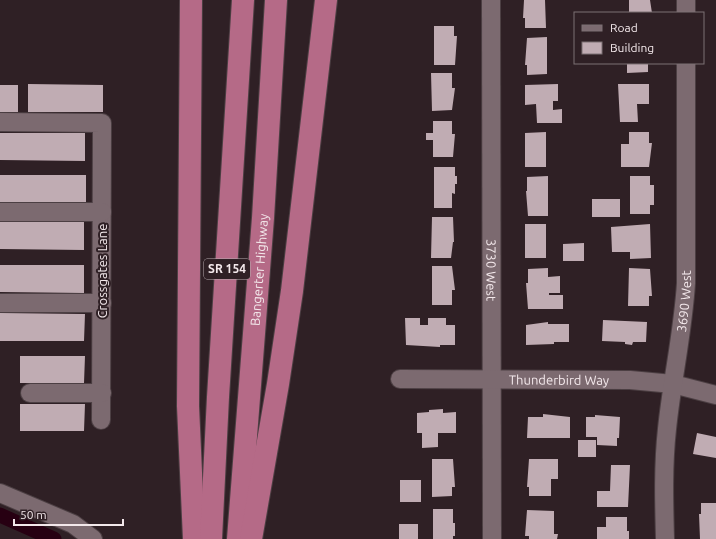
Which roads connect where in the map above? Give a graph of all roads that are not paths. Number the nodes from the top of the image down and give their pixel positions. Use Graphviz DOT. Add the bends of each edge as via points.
graph roads {
  1 [pos="191,0"];
  2 [pos="243,0"];
  3 [pos="276,0"];
  4 [pos="326,0"];
  5 [pos="491,0"];
  6 [pos="686,0"];
  7 [pos="686,12"];
  8 [pos="686,64"];
  9 [pos="0,122"];
  10 [pos="0,212"];
  11 [pos="102,212"];
  12 [pos="0,303"];
  13 [pos="102,303"];
  14 [pos="491,378"];
  15 [pos="400,379"];
  16 [pos="673,384"];
  17 [pos="30,393"];
  18 [pos="102,393"];
  19 [pos="716,395"];
  20 [pos="101,420"];
  21 [pos="0,493"];
  22 [pos="93,539"];
  23 [pos="194,539"];
  24 [pos="211,539"];
  25 [pos="238,539"];
  26 [pos="252,539"];
  27 [pos="492,539"];
  28 [pos="665,539"];
  1 -- 23 [label="highway" via="188,406"];
  2 -- 24 [label="highway, SR 154"];
  3 -- 25 [label="highway, Bangerter Highway / SR 154" via="263,218"];
  4 -- 26 [label="highway" via="292,291"];
  5 -- 14 [label="street, 3730 West"];
  6 -- 7 [label="street"];
  8 -- 16 [label="street, 3690 West" via="686,283 684,318"];
  9 -- 11 [label="street, Crossgates Lane" via="102,123"];
  10 -- 11 [label="street"];
  11 -- 13 [label="street, Crossgates Lane"];
  12 -- 13 [label="street"];
  13 -- 18 [label="street, Crossgates Lane"];
  14 -- 15 [label="street, Thunderbird Way"];
  14 -- 16 [label="street, Thunderbird Way" via="599,379"];
  14 -- 27 [label="street, 3730 West"];
  16 -- 19 [label="street, Thunderbird Way"];
  16 -- 28 [label="street, 3690 West" via="665,450"];
  17 -- 18 [label="street"];
  18 -- 20 [label="street, Crossgates Lane"];
  21 -- 22 [label="street" via="73,524"];
}
